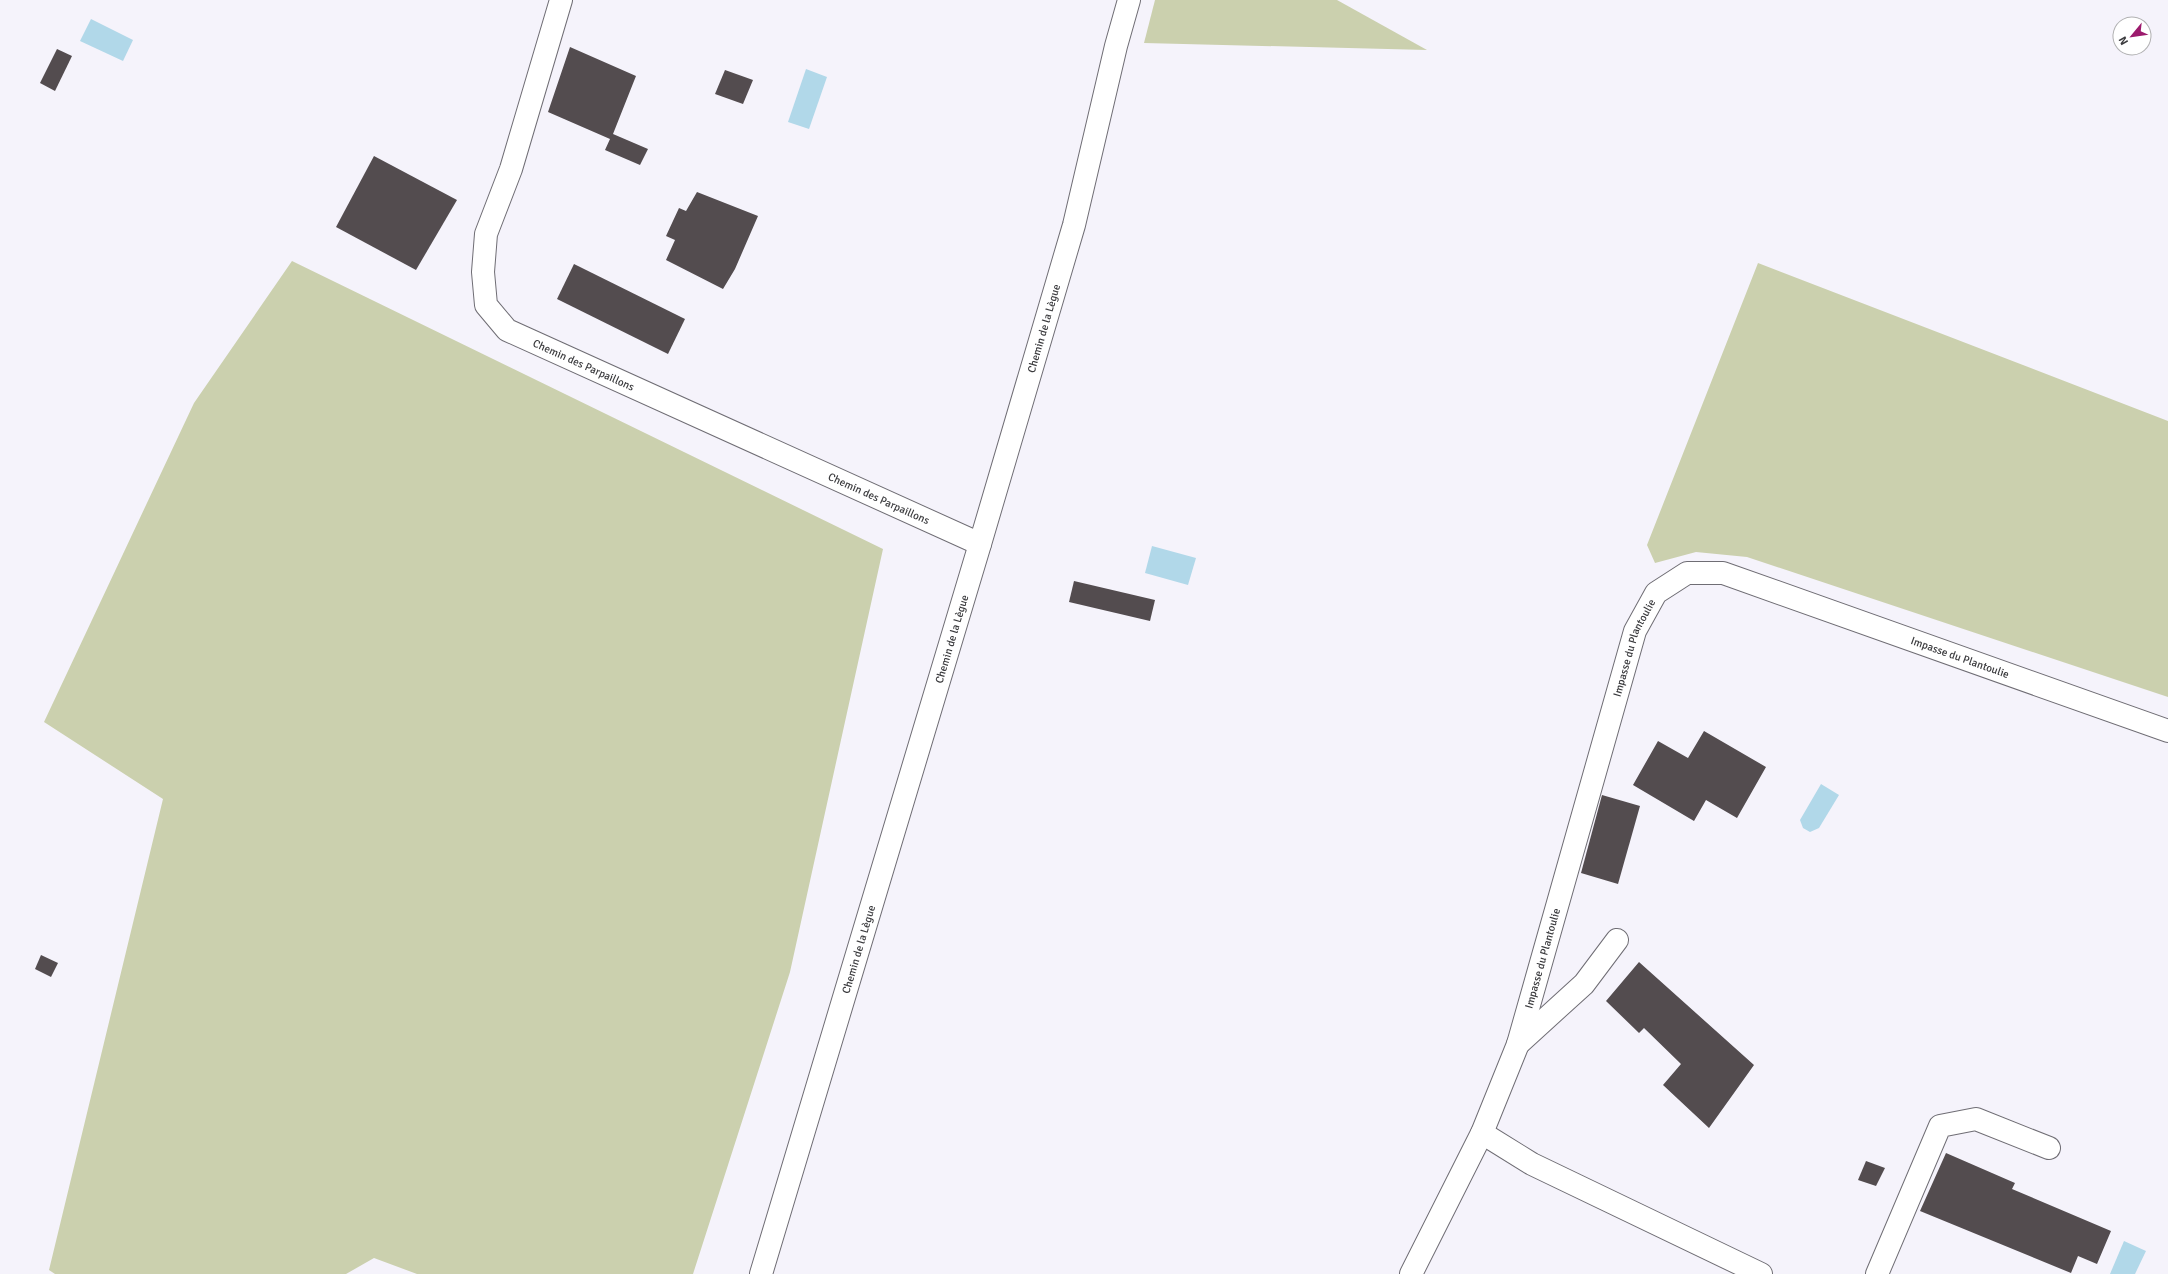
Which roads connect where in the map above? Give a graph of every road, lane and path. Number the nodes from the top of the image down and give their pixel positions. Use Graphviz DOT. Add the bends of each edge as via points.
graph roads {
  1 [pos="561,0"];
  2 [pos="1129,0"];
  3 [pos="980,544"];
  4 [pos="2168,731"];
  5 [pos="1617,940"];
  6 [pos="1518,1044"];
  7 [pos="1482,1133"];
  8 [pos="2049,1148"];
  9 [pos="761,1274"];
  10 [pos="1411,1274"];
  11 [pos="1761,1274"];
  12 [pos="1877,1274"];
  1 -- 3 [label="street, Chemin des Parpaillons" via="511,169 486,234 483,272 486,306 507,330"];
  2 -- 3 [label="street, Chemin de la Lègue" via="1074,225"];
  3 -- 9 [label="street, Chemin de la Lègue"];
  4 -- 6 [label="street, Impasse du Plantoulie" via="1723,573 1687,573 1656,593 1635,632"];
  5 -- 6 [label="street" via="1584,984"];
  6 -- 7 [label="street, Impasse du Plantoulie"];
  7 -- 10 [label="street, Impasse du Plantoulie"];
  7 -- 11 [label="street" via="1532,1164"];
  8 -- 12 [label="street" via="1976,1119 1940,1126"];
}
